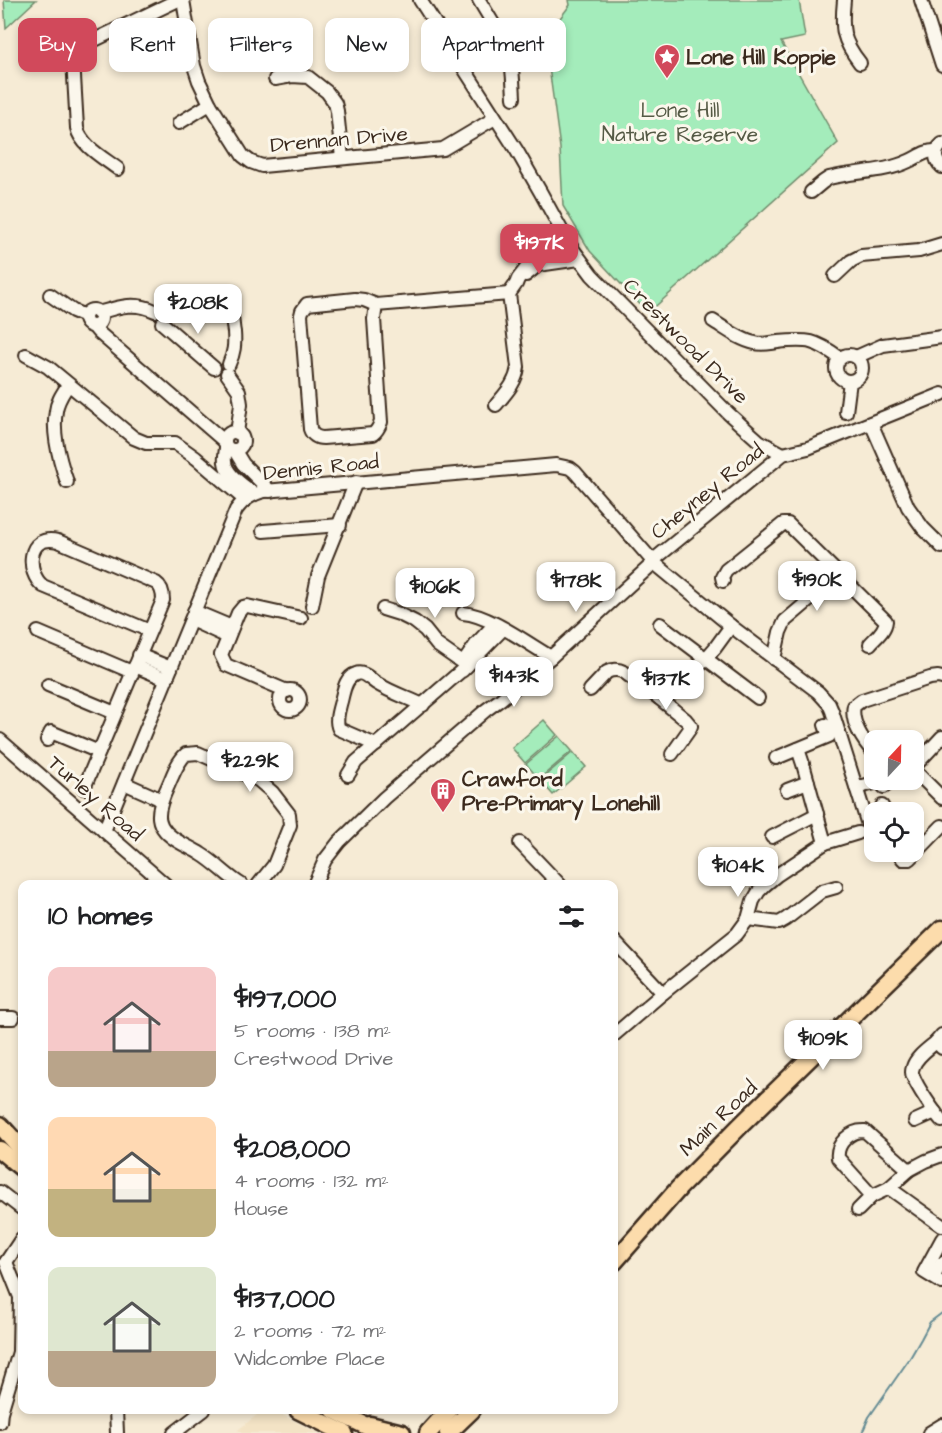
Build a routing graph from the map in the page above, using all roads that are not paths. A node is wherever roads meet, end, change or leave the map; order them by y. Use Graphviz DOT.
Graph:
graph roads {
  1 [pos="178,0"];
  2 [pos="183,0"];
  3 [pos="420,0"];
  4 [pos="479,0"];
  5 [pos="844,0"];
  6 [pos="923,1"];
  7 [pos="937,34"];
  8 [pos="860,63"];
  9 [pos="942,64"];
  10 [pos="275,79"];
  11 [pos="513,98"];
  12 [pos="210,104"];
  13 [pos="495,118"];
  14 [pos="179,123"];
  15 [pos="939,147"];
  16 [pos="342,158"];
  17 [pos="942,167"];
  18 [pos="118,169"];
  19 [pos="811,192"];
  20 [pos="569,244"];
  21 [pos="942,244"];
  22 [pos="579,259"];
  23 [pos="835,276"];
  24 [pos="513,289"];
  25 [pos="50,295"];
  26 [pos="376,305"];
  27 [pos="160,309"];
  28 [pos="98,313"];
  29 [pos="85,316"];
  30 [pos="713,321"];
  31 [pos="93,326"];
  32 [pos="942,337"];
  33 [pos="27,355"];
  34 [pos="856,357"];
  35 [pos="840,358"];
  36 [pos="228,370"];
  37 [pos="850,381"];
  38 [pos="68,385"];
  39 [pos="942,394"];
  40 [pos="496,405"];
  41 [pos="846,412"];
  42 [pos="872,423"];
  43 [pos="228,446"];
  44 [pos="783,454"];
  45 [pos="248,469"];
  46 [pos="236,478"];
  47 [pos="67,482"];
  48 [pos="356,482"];
  49 [pos="270,491"];
  50 [pos="250,497"];
  51 [pos="340,525"];
  52 [pos="263,531"];
  53 [pos="942,547"];
  54 [pos="653,562"];
  55 [pos="839,574"];
  56 [pos="723,581"];
  57 [pos="312,606"];
  58 [pos="383,609"];
  59 [pos="463,613"];
  60 [pos="193,616"];
  61 [pos="301,618"];
  62 [pos="660,624"];
  63 [pos="731,626"];
  64 [pos="499,627"];
  65 [pos="150,630"];
  66 [pos="38,632"];
  67 [pos="230,632"];
  68 [pos="870,644"];
  69 [pos="550,657"];
  70 [pos="706,658"];
  71 [pos="774,659"];
  72 [pos="135,664"];
  73 [pos="464,667"];
  74 [pos="169,674"];
  75 [pos="942,678"];
  76 [pos="48,685"];
  77 [pos="287,690"];
  78 [pos="590,690"];
  79 [pos="659,698"];
  80 [pos="758,698"];
  81 [pos="423,705"];
  82 [pos="115,713"];
  83 [pos="825,725"];
  84 [pos="942,737"];
  85 [pos="864,738"];
  86 [pos="0,740"];
  87 [pos="47,740"];
  88 [pos="376,745"];
  89 [pos="798,749"];
  90 [pos="99,752"];
  91 [pos="672,754"];
  92 [pos="776,758"];
  93 [pos="924,758"];
  94 [pos="348,775"];
  95 [pos="924,779"];
  96 [pos="125,780"];
  97 [pos="808,782"];
  98 [pos="84,788"];
  99 [pos="864,789"];
  100 [pos="787,790"];
  101 [pos="858,791"];
  102 [pos="163,797"];
  103 [pos="942,798"];
  104 [pos="817,814"];
  105 [pos="942,826"];
  106 [pos="104,831"];
  107 [pos="772,837"];
  108 [pos="520,843"];
  109 [pos="825,843"];
  110 [pos="924,845"];
  111 [pos="156,880"];
  112 [pos="235,880"];
  113 [pos="262,880"];
  114 [pos="316,880"];
  115 [pos="553,880"];
  116 [pos="836,887"];
  117 [pos="748,919"];
  118 [pos="942,929"];
  119 [pos="618,945"];
  120 [pos="663,993"];
  121 [pos="0,1018"];
  122 [pos="14,1018"];
  123 [pos="618,1032"];
  124 [pos="940,1042"];
  125 [pos="939,1117"];
  126 [pos="915,1121"];
  127 [pos="0,1125"];
  128 [pos="18,1145"];
  129 [pos="0,1150"];
  130 [pos="942,1155"];
  131 [pos="18,1165"];
  132 [pos="909,1170"];
  133 [pos="679,1188"];
  134 [pos="889,1188"];
  135 [pos="0,1192"];
  136 [pos="872,1196"];
  137 [pos="18,1206"];
  138 [pos="858,1210"];
  139 [pos="942,1226"];
  140 [pos="942,1239"];
  141 [pos="618,1241"];
  142 [pos="18,1243"];
  143 [pos="618,1257"];
  144 [pos="3,1261"];
  145 [pos="942,1263"];
  146 [pos="933,1278"];
  147 [pos="18,1287"];
  148 [pos="18,1356"];
  149 [pos="5,1381"];
  150 [pos="116,1414"];
  151 [pos="199,1414"];
  152 [pos="310,1414"];
  153 [pos="338,1414"];
  154 [pos="465,1414"];
  155 [pos="0,1422"];
  156 [pos="942,1425"];
  157 [pos="349,1427"];
  158 [pos="441,1427"];
  159 [pos="0,1428"];
  160 [pos="2,1433"];
  161 [pos="117,1433"];
  162 [pos="174,1433"];
  163 [pos="380,1433"];
  164 [pos="402,1433"];
  165 [pos="929,1433"];
  1 -- 18 [label="street"];
  2 -- 12 [label="street, Drennan Drive"];
  3 -- 13 [label="street, Crestwood Drive"];
  4 -- 11 [label="street"];
  5 -- 8 [label="street"];
  6 -- 7 [label="street"];
  7 -- 9 [label="street"];
  10 -- 16 [label="street"];
  12 -- 14 [label="street"];
  12 -- 16 [label="street, Drennan Drive"];
  13 -- 16 [label="street, Drennan Drive"];
  13 -- 20 [label="street, Crestwood Drive"];
  15 -- 17 [label="street"];
  15 -- 19 [label="street"];
  20 -- 22 [label="street, Crestwood Drive"];
  20 -- 24 [label="street"];
  21 -- 23 [label="street"];
  22 -- 24 [label="street"];
  22 -- 44 [label="street, Crestwood Drive"];
  24 -- 26 [label="street"];
  24 -- 40 [label="street"];
  25 -- 29 [label="street"];
  26 -- 26 [label="street"];
  27 -- 28 [label="street"];
  27 -- 36 [label="street"];
  27 -- 36 [label="street"];
  28 -- 29 [label="street"];
  28 -- 31 [label="street"];
  29 -- 31 [label="street"];
  30 -- 35 [label="street"];
  31 -- 43 [label="street"];
  32 -- 34 [label="street"];
  33 -- 38 [label="street"];
  34 -- 35 [label="street"];
  34 -- 37 [label="street"];
  35 -- 37 [label="street"];
  36 -- 43 [label="street"];
  37 -- 41 [label="street"];
  38 -- 47 [label="street"];
  38 -- 50 [label="street"];
  39 -- 42 [label="street"];
  42 -- 44 [label="street"];
  42 -- 53 [label="street"];
  43 -- 45 [label="street"];
  43 -- 46 [label="street"];
  44 -- 54 [label="street, Cheyney Road"];
  45 -- 46 [label="street"];
  45 -- 49 [label="street"];
  46 -- 50 [label="street"];
  48 -- 49 [label="street, Dennis Road"];
  48 -- 51 [label="street"];
  48 -- 54 [label="street, Dennis Road"];
  49 -- 50 [label="street, Dennis Road"];
  50 -- 60 [label="street, Dennis Road"];
  51 -- 52 [label="street"];
  51 -- 57 [label="street"];
  54 -- 63 [label="street, Dennis Road"];
  54 -- 69 [label="street, Cheyney Road"];
  55 -- 56 [label="street"];
  55 -- 68 [label="street"];
  55 -- 71 [label="street"];
  58 -- 73 [label="street"];
  59 -- 64 [label="street"];
  60 -- 67 [label="street"];
  60 -- 74 [label="street, Dennis Road"];
  61 -- 67 [label="street"];
  62 -- 70 [label="street"];
  63 -- 70 [label="street"];
  63 -- 71 [label="street, Dennis Road"];
  64 -- 69 [label="street"];
  64 -- 73 [label="street"];
  65 -- 65 [label="street"];
  65 -- 72 [label="street"];
  66 -- 72 [label="street"];
  67 -- 77 [label="street"];
  69 -- 114 [label="street, Cheyney Road"];
  70 -- 79 [label="street"];
  70 -- 80 [label="street"];
  71 -- 101 [label="street, Dennis Road"];
  72 -- 74 [label="street"];
  72 -- 82 [label="street"];
  73 -- 81 [label="street"];
  74 -- 96 [label="street, Dennis Road"];
  75 -- 85 [label="street"];
  76 -- 82 [label="street"];
  78 -- 79 [label="street"];
  79 -- 91 [label="street"];
  81 -- 88 [label="street"];
  81 -- 88 [label="street"];
  82 -- 90 [label="street"];
  83 -- 89 [label="street"];
  84 -- 93 [label="street"];
  86 -- 106 [label="street, Turley Road"];
  87 -- 90 [label="street"];
  88 -- 94 [label="street"];
  89 -- 92 [label="street"];
  89 -- 97 [label="street"];
  90 -- 98 [label="street"];
  95 -- 103 [label="street"];
  96 -- 102 [label="street"];
  96 -- 106 [label="street, Dennis Road"];
  97 -- 100 [label="street"];
  97 -- 104 [label="street"];
  99 -- 101 [label="street"];
  101 -- 109 [label="street, Dennis Road"];
  102 -- 112 [label="street"];
  102 -- 113 [label="street"];
  104 -- 107 [label="street"];
  104 -- 109 [label="street"];
  105 -- 110 [label="street"];
  106 -- 111 [label="street, Turley Road"];
  108 -- 115 [label="street"];
  109 -- 117 [label="street"];
  116 -- 117 [label="street"];
  117 -- 120 [label="street"];
  118 -- 133 [label="main road, Main Road"];
  119 -- 120 [label="street"];
  120 -- 123 [label="street"];
  121 -- 122 [label="street"];
  124 -- 125 [label="street"];
  125 -- 126 [label="street"];
  127 -- 128 [label="main road"];
  129 -- 131 [label="main road"];
  130 -- 132 [label="street"];
  132 -- 134 [label="street"];
  132 -- 136 [label="street"];
  133 -- 141 [label="main road, Main Road"];
  133 -- 143 [label="main road, Main Road"];
  134 -- 136 [label="street"];
  134 -- 139 [label="street"];
  135 -- 137 [label="street"];
  136 -- 138 [label="street"];
  140 -- 146 [label="street"];
  142 -- 144 [label="street"];
  144 -- 147 [label="street"];
  145 -- 146 [label="street"];
  148 -- 149 [label="street"];
  149 -- 155 [label="street"];
  150 -- 161 [label="street"];
  151 -- 162 [label="street"];
  152 -- 157 [label="main road"];
  153 -- 157 [label="main road"];
  154 -- 158 [label="main road"];
  156 -- 165 [label="street"];
  157 -- 163 [label="main road"];
  157 -- 164 [label="main road"];
  159 -- 160 [label="street"];
}
